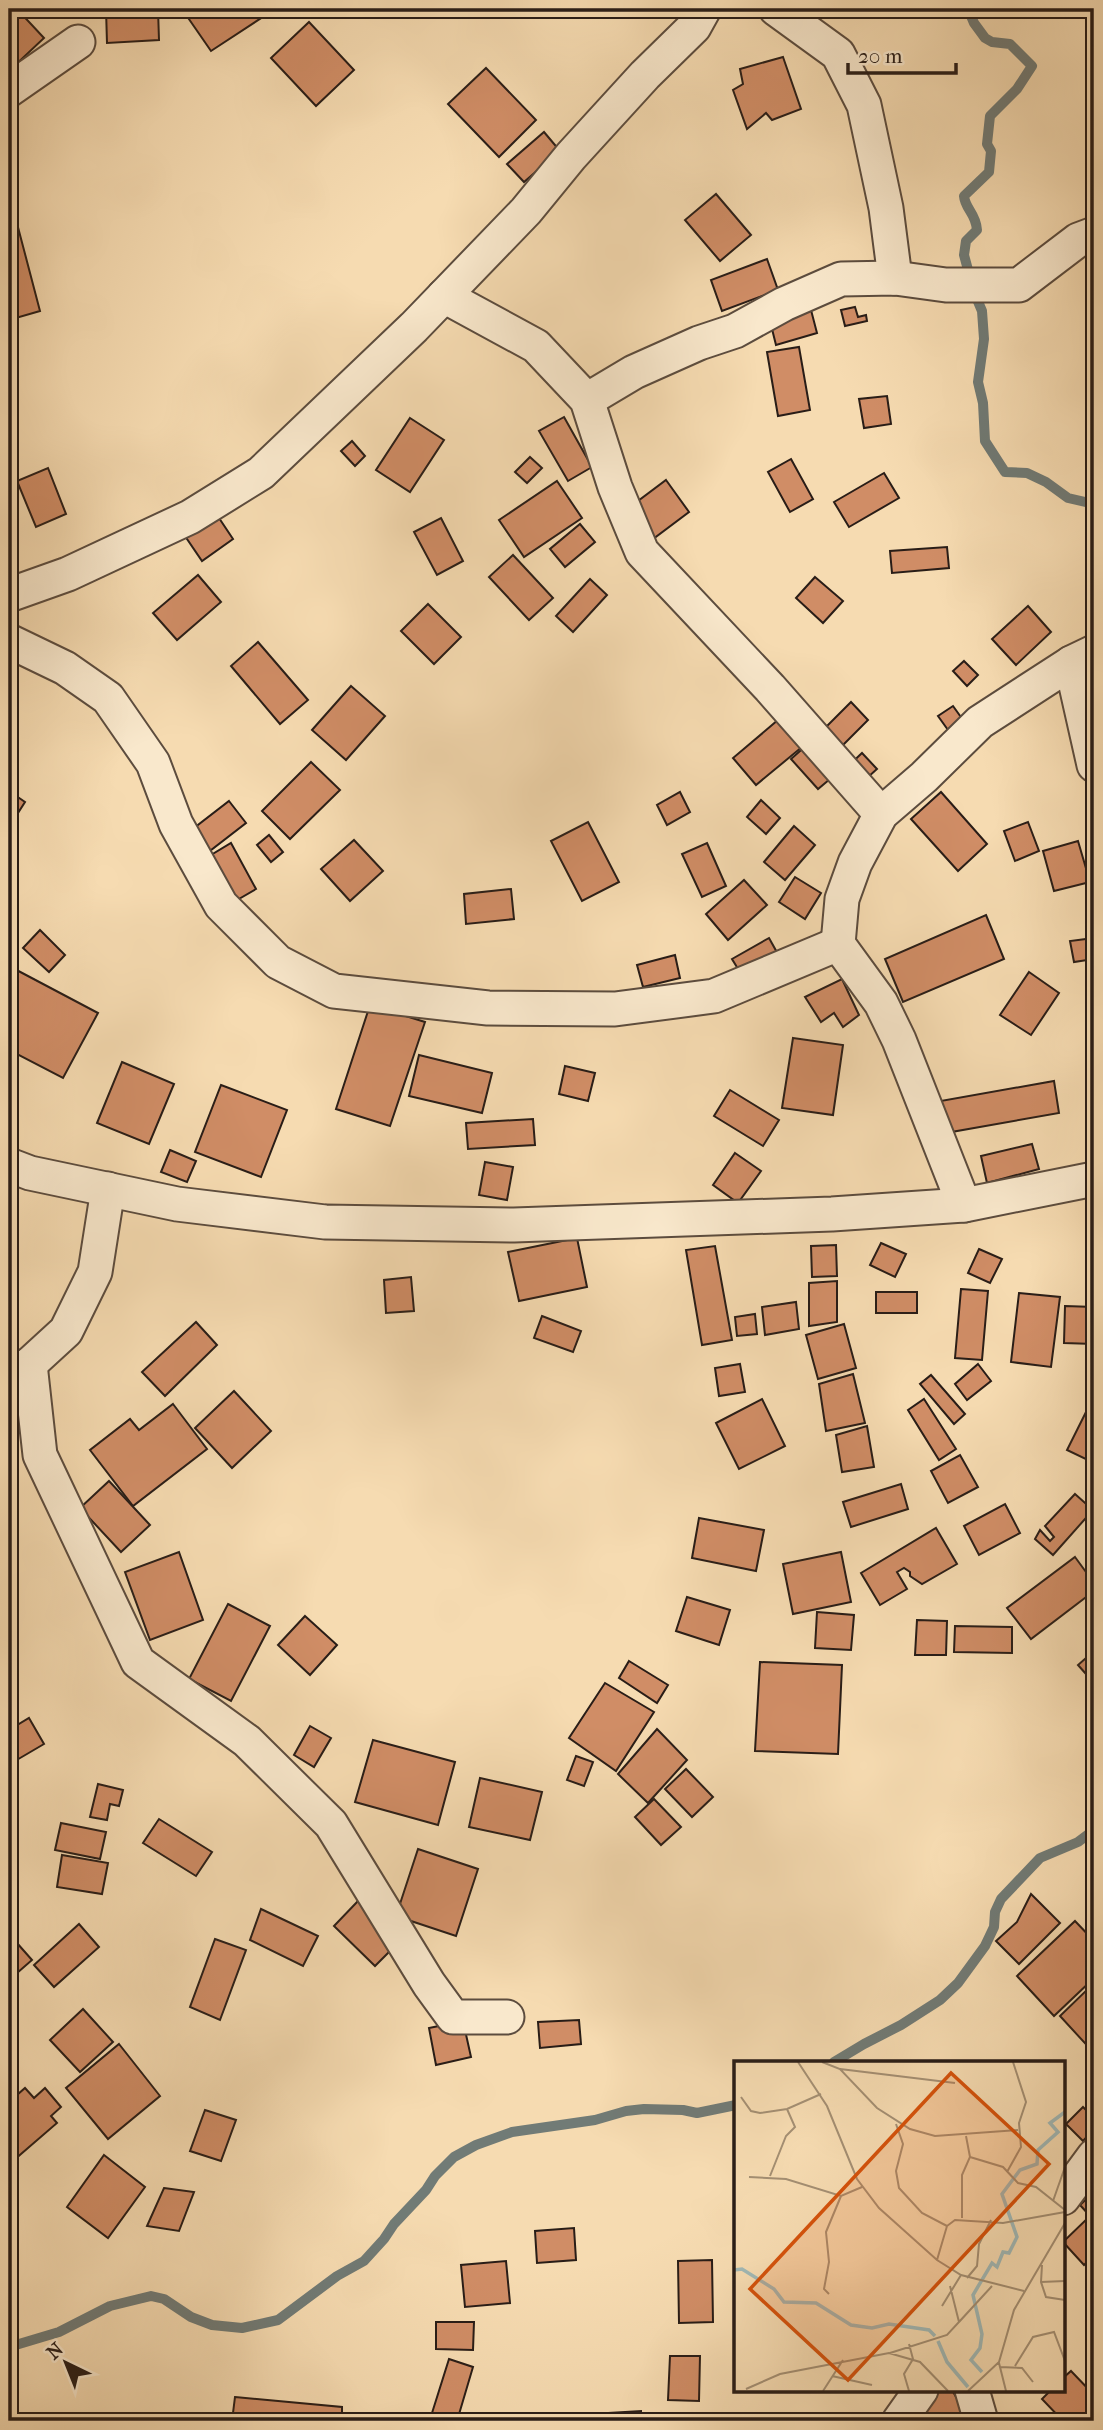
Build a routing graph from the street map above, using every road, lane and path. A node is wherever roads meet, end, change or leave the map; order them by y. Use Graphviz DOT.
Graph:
graph roads {
  1 [pos="704,9"];
  2 [pos="776,9"];
  3 [pos="78,42"];
  4 [pos="9,90"];
  5 [pos="1094,234"];
  6 [pos="895,278"];
  7 [pos="444,296"];
  8 [pos="587,400"];
  9 [pos="9,595"];
  10 [pos="9,641"];
  11 [pos="1083,658"];
  12 [pos="1094,765"];
  13 [pos="881,814"];
  14 [pos="838,944"];
  15 [pos="9,1165"];
  16 [pos="1094,1179"];
  17 [pos="108,1189"];
  18 [pos="964,1205"];
  19 [pos="19,1370"];
  20 [pos="507,2017"];
  21 [pos="1094,2156"];
  22 [pos="1064,2197"];
  23 [pos="920,2392"];
  24 [pos="973,2392"];
  25 [pos="899,2421"];
  26 [pos="981,2421"];
  1 -- 7 [label="street"];
  2 -- 6 [label="street"];
  3 -- 4 [label="street"];
  5 -- 6 [label="street"];
  6 -- 8 [label="street"];
  7 -- 8 [label="street"];
  7 -- 9 [label="street"];
  8 -- 13 [label="street"];
  10 -- 14 [label="street"];
  11 -- 12 [label="street"];
  11 -- 13 [label="street"];
  13 -- 14 [label="street"];
  14 -- 18 [label="street"];
  15 -- 17 [label="street"];
  16 -- 18 [label="street"];
  17 -- 18 [label="street"];
  17 -- 19 [label="street"];
  19 -- 20 [label="street"];
  21 -- 22 [label="street"];
  23 -- 25 [label="street"];
  24 -- 26 [label="street"];
}
